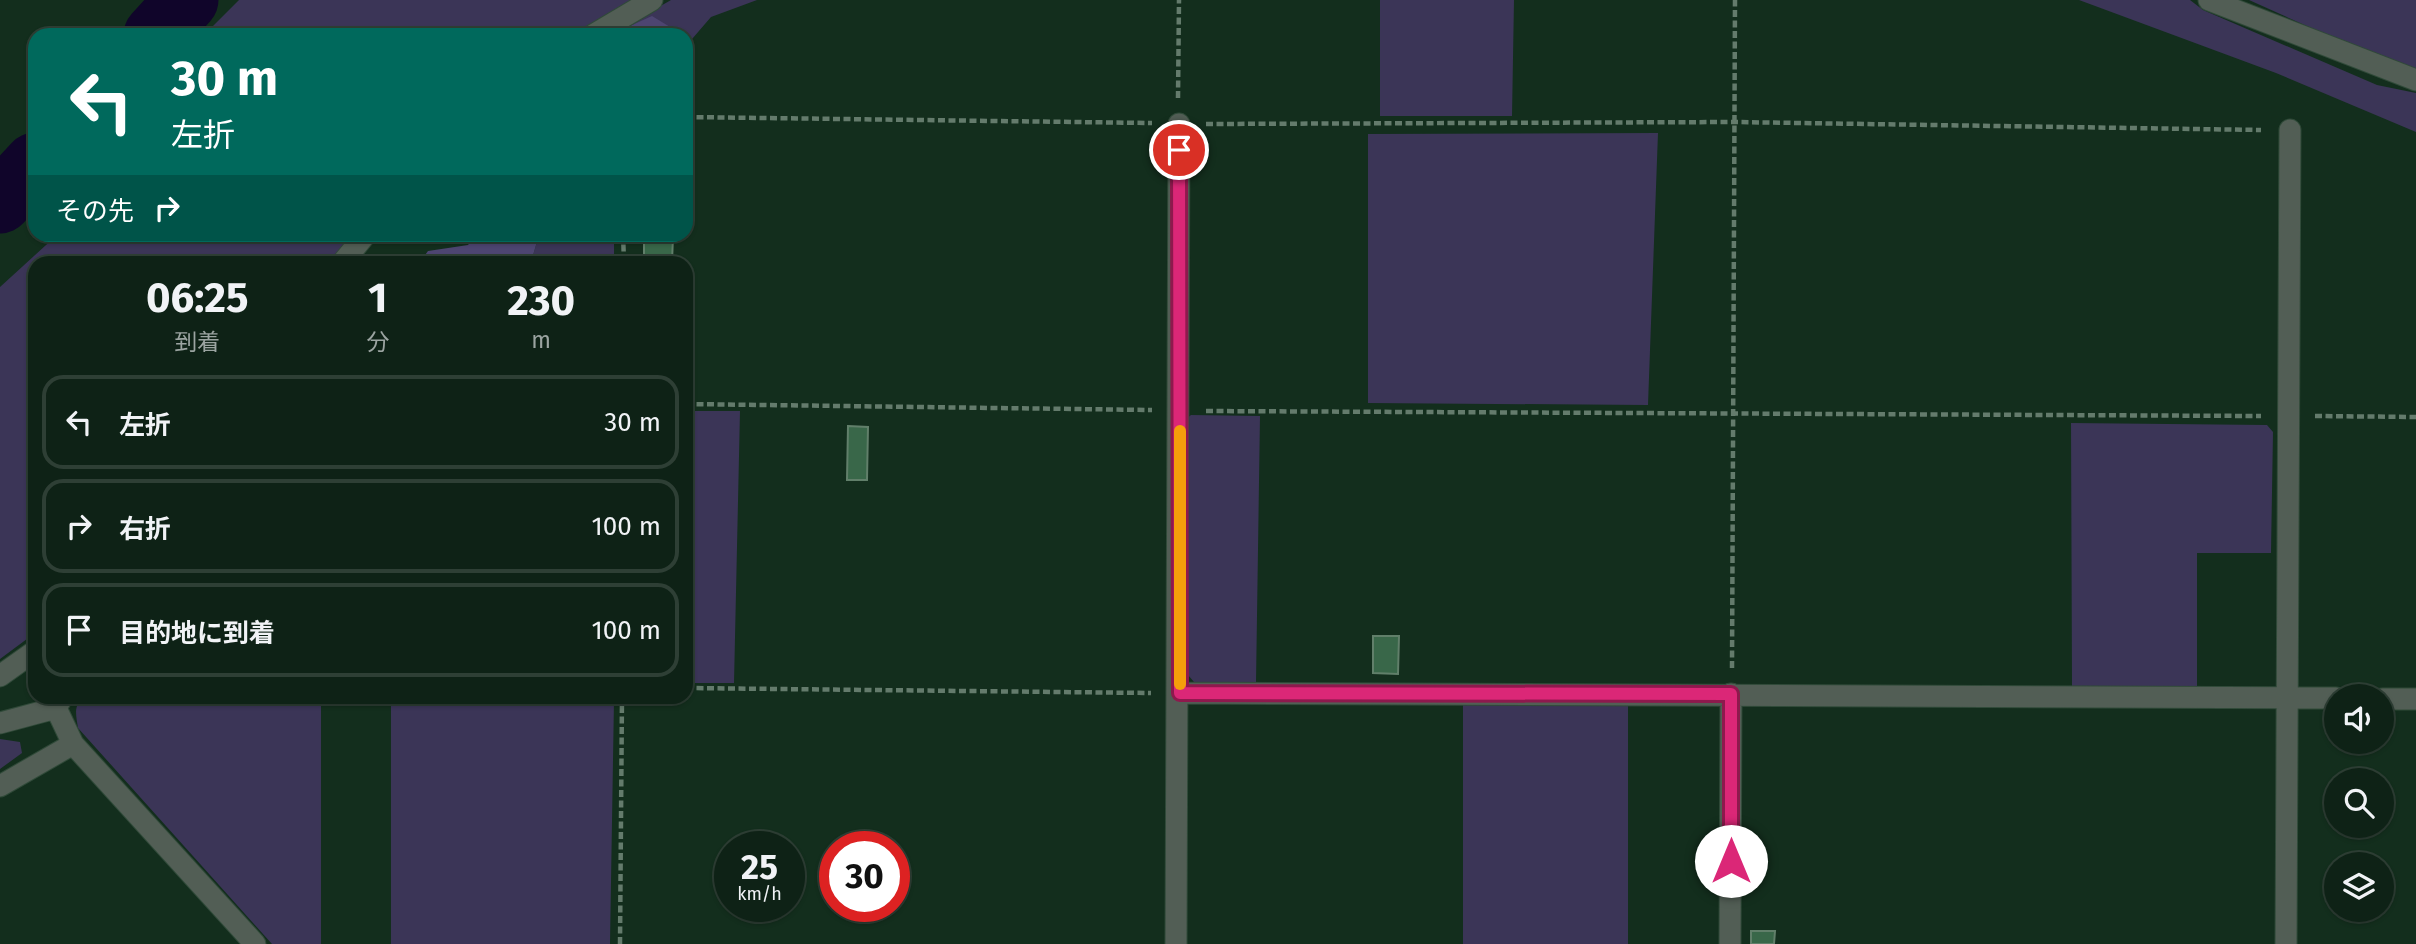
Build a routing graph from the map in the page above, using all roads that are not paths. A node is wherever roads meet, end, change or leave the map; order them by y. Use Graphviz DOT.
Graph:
graph roads {
  1 [pos="652,0"];
  2 [pos="2209,0"];
  3 [pos="605,28"];
  4 [pos="2416,80"];
  5 [pos="1179,124"];
  6 [pos="2290,130"];
  7 [pos="359,242"];
  8 [pos="348,256"];
  9 [pos="28,656"];
  10 [pos="0,676"];
  11 [pos="1180,693"];
  12 [pos="1731,694"];
  13 [pos="2287,698"];
  14 [pos="2324,698"];
  15 [pos="2394,699"];
  16 [pos="2416,699"];
  17 [pos="53,704"];
  18 [pos="60,704"];
  19 [pos="0,723"];
  20 [pos="73,744"];
  21 [pos="0,786"];
  22 [pos="255,944"];
  23 [pos="1176,944"];
  24 [pos="1730,944"];
  25 [pos="2286,944"];
  1 -- 3 [label="street"];
  2 -- 4 [label="street"];
  5 -- 11 [label="street"];
  6 -- 13 [label="street"];
  7 -- 8 [label="street"];
  9 -- 10 [label="street"];
  11 -- 12 [label="street"];
  11 -- 23 [label="street"];
  12 -- 13 [label="street"];
  12 -- 24 [label="street"];
  13 -- 14 [label="street"];
  13 -- 25 [label="street"];
  15 -- 16 [label="street"];
  17 -- 19 [label="street"];
  18 -- 20 [label="street"];
  20 -- 21 [label="street"];
  20 -- 22 [label="street"];
}
